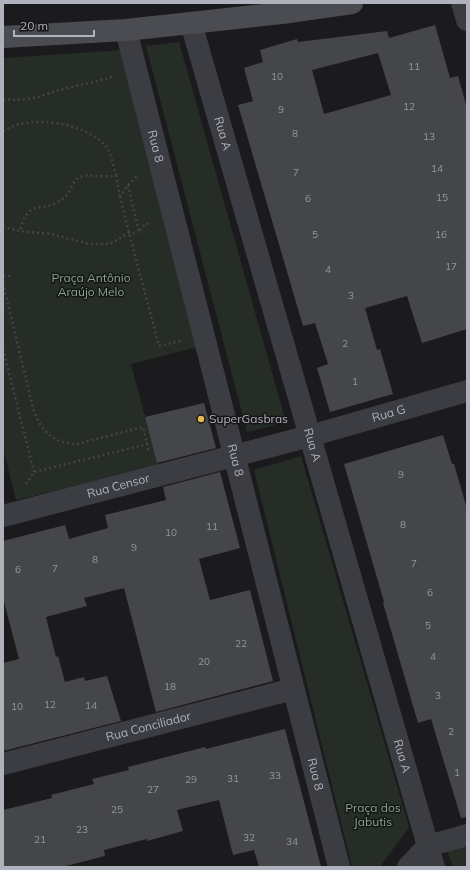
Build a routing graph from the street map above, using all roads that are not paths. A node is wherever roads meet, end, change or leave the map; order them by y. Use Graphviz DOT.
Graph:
graph roads {
  1 [pos="352,3"];
  2 [pos="462,3"];
  3 [pos="467,20"];
  4 [pos="191,23"];
  5 [pos="126,30"];
  6 [pos="3,37"];
  7 [pos="467,391"];
  8 [pos="310,436"];
  9 [pos="234,455"];
  10 [pos="3,516"];
  11 [pos="293,689"];
  12 [pos="3,764"];
  13 [pos="467,835"];
  14 [pos="428,846"];
  15 [pos="339,867"];
  16 [pos="408,867"];
  17 [pos="434,867"];
  1 -- 4 [label="main road"];
  2 -- 3 [label="street"];
  4 -- 5 [label="main road"];
  4 -- 8 [label="street, Rua A"];
  5 -- 6 [label="main road"];
  5 -- 9 [label="street, Rua 8"];
  7 -- 8 [label="street, Rua G"];
  8 -- 9 [label="street, Rua G"];
  8 -- 14 [label="street, Rua A"];
  9 -- 10 [label="street, Rua Censor"];
  9 -- 11 [label="street, Rua 8"];
  11 -- 12 [label="street, Rua Conciliador"];
  11 -- 15 [label="street, Rua 8"];
  13 -- 14 [label="street"];
  14 -- 16 [label="street"];
  14 -- 17 [label="street, Rua A"];
}
